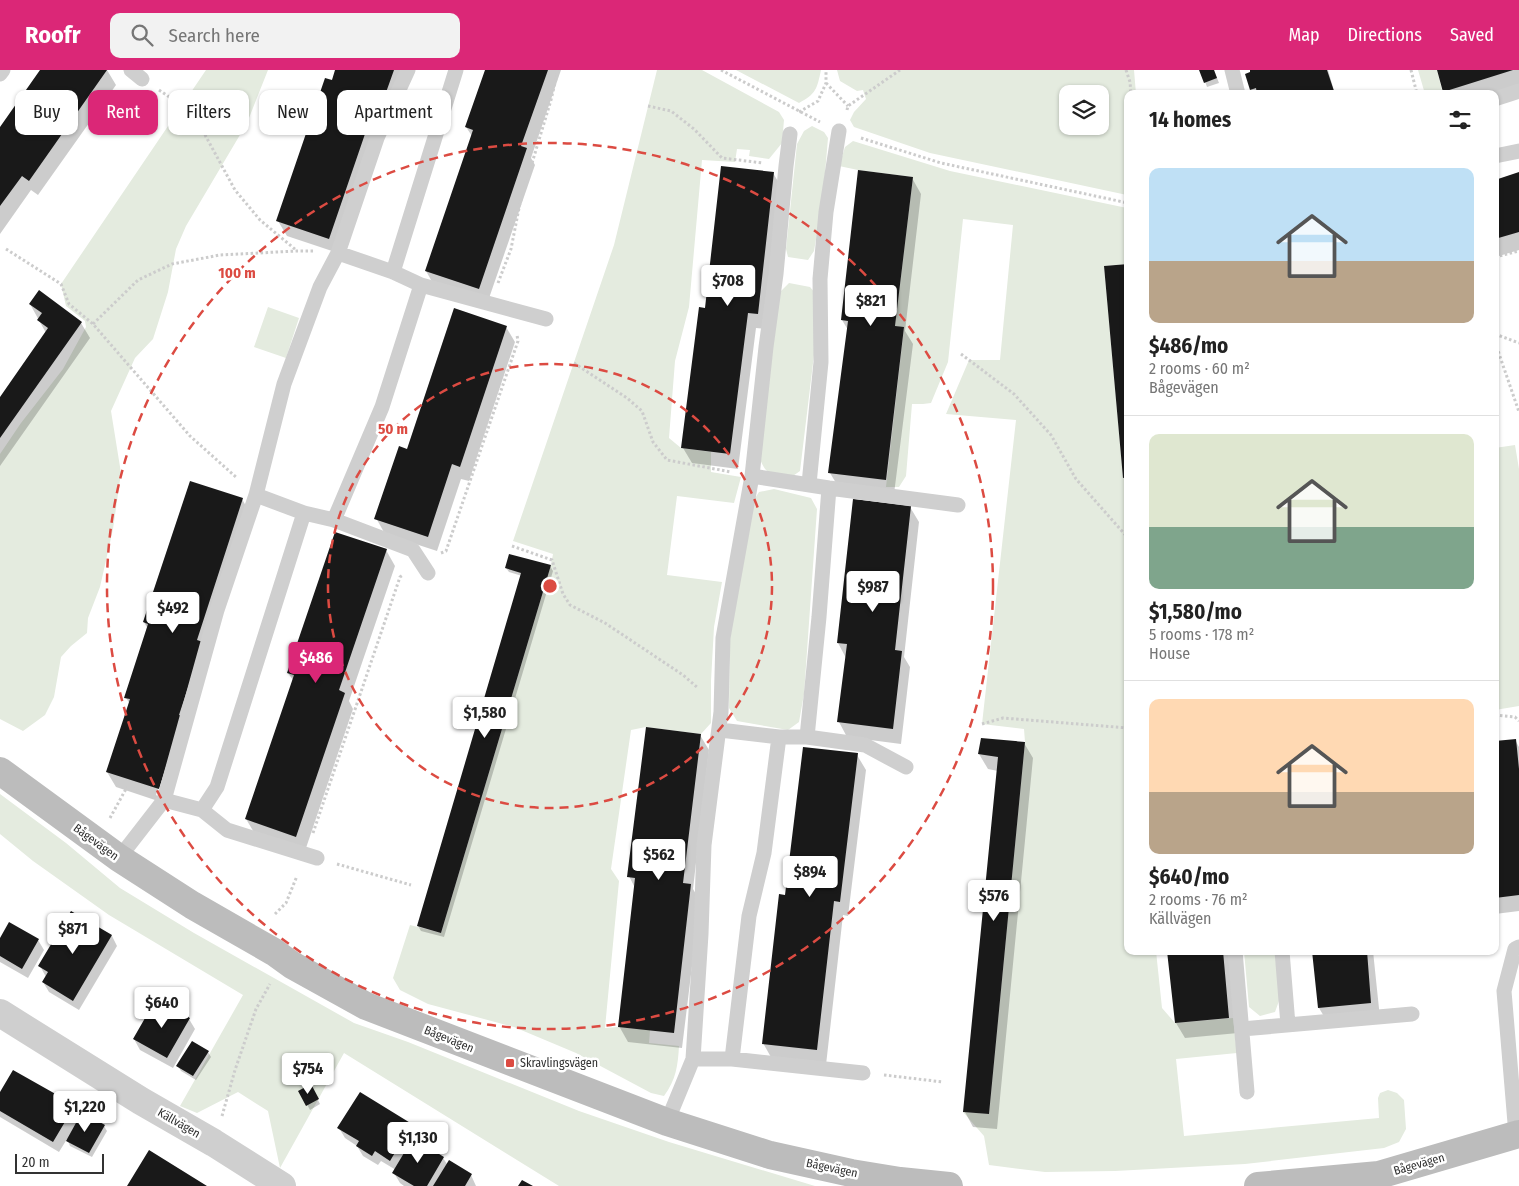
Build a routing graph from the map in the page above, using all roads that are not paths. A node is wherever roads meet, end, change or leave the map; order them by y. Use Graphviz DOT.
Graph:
graph roads {
  1 [pos="2,70"];
  2 [pos="408,70"];
  3 [pos="456,70"];
  4 [pos="1232,70"];
  5 [pos="0,74"];
  6 [pos="1237,90"];
  7 [pos="1519,91"];
  8 [pos="1499,98"];
  9 [pos="839,131"];
  10 [pos="790,134"];
  11 [pos="1519,151"];
  12 [pos="1499,155"];
  13 [pos="338,253"];
  14 [pos="393,272"];
  15 [pos="420,285"];
  16 [pos="546,319"];
  17 [pos="752,476"];
  18 [pos="809,484"];
  19 [pos="829,488"];
  20 [pos="256,495"];
  21 [pos="958,505"];
  22 [pos="304,513"];
  23 [pos="334,520"];
  24 [pos="424,568"];
  25 [pos="720,730"];
  26 [pos="779,737"];
  27 [pos="807,737"];
  28 [pos="906,767"];
  29 [pos="0,772"];
  30 [pos="164,800"];
  31 [pos="202,810"];
  32 [pos="311,856"];
  33 [pos="119,858"];
  34 [pos="1519,947"];
  35 [pos="1235,955"];
  36 [pos="1282,955"];
  37 [pos="0,1013"];
  38 [pos="1412,1014"];
  39 [pos="1288,1025"];
  40 [pos="1242,1029"];
  41 [pos="692,1059"];
  42 [pos="732,1059"];
  43 [pos="863,1073"];
  44 [pos="1247,1092"];
  45 [pos="667,1122"];
  46 [pos="1517,1134"];
  47 [pos="850,1179"];
  48 [pos="282,1186"];
  49 [pos="949,1186"];
  50 [pos="1258,1186"];
  1 -- 5 [label="lane"];
  2 -- 13 [label="lane"];
  3 -- 14 [label="lane"];
  4 -- 6 [label="lane"];
  7 -- 8 [label="lane"];
  9 -- 18 [label="lane"];
  10 -- 17 [label="lane"];
  11 -- 12 [label="lane"];
  13 -- 14 [label="lane"];
  13 -- 20 [label="lane"];
  14 -- 15 [label="lane"];
  15 -- 16 [label="lane"];
  15 -- 23 [label="lane"];
  17 -- 18 [label="lane"];
  17 -- 25 [label="lane"];
  18 -- 19 [label="lane"];
  19 -- 21 [label="lane"];
  19 -- 27 [label="lane"];
  20 -- 22 [label="lane"];
  20 -- 30 [label="lane"];
  22 -- 23 [label="lane"];
  22 -- 31 [label="lane"];
  23 -- 24 [label="lane"];
  25 -- 26 [label="lane"];
  25 -- 41 [label="lane"];
  26 -- 27 [label="lane"];
  26 -- 42 [label="lane"];
  27 -- 28 [label="lane"];
  29 -- 33 [label="street, Bågevägen"];
  30 -- 31 [label="lane"];
  30 -- 33 [label="lane"];
  31 -- 32 [label="lane"];
  33 -- 45 [label="street, Bågevägen"];
  34 -- 46 [label="lane"];
  35 -- 40 [label="lane"];
  36 -- 39 [label="lane"];
  37 -- 48 [label="street, Källvägen"];
  38 -- 39 [label="lane"];
  39 -- 40 [label="lane"];
  40 -- 44 [label="lane"];
  41 -- 42 [label="lane"];
  41 -- 45 [label="lane"];
  42 -- 43 [label="lane"];
  45 -- 47 [label="street, Bågevägen"];
  46 -- 50 [label="street, Bågevägen"];
  47 -- 49 [label="street, Bågevägen"];
}
